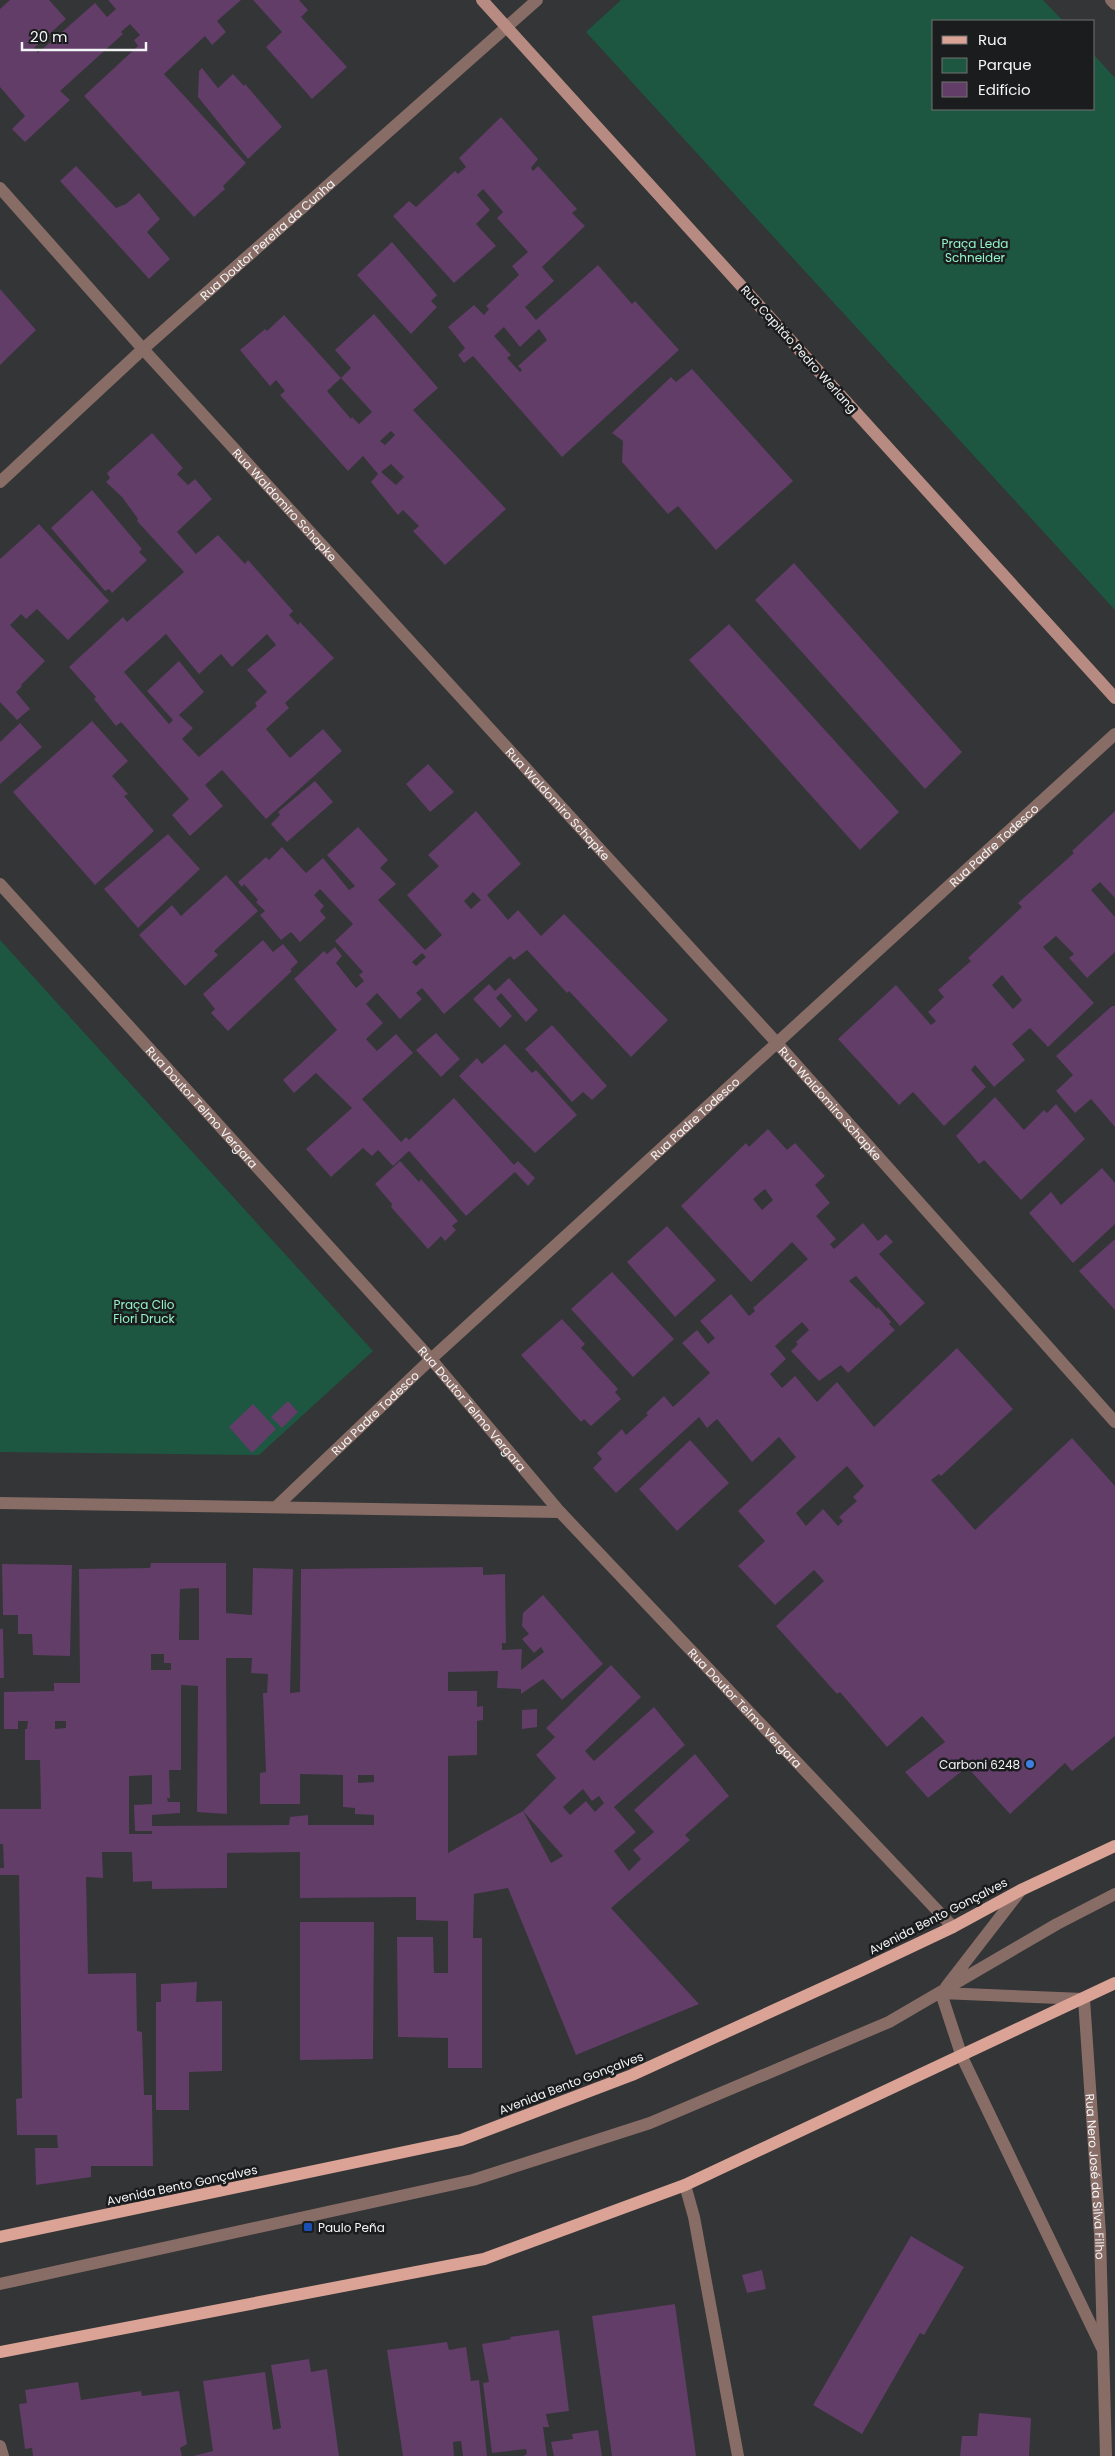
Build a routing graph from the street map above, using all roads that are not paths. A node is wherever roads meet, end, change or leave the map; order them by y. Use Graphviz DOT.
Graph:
graph roads {
  1 [pos="482,0"];
  2 [pos="537,0"];
  3 [pos="1112,0"];
  4 [pos="1115,4"];
  5 [pos="507,27"];
  6 [pos="0,188"];
  7 [pos="143,349"];
  8 [pos="0,482"];
  9 [pos="1115,698"];
  10 [pos="1115,734"];
  11 [pos="0,884"];
  12 [pos="776,1042"];
  13 [pos="431,1359"];
  14 [pos="1115,1422"];
  15 [pos="0,1503"];
  16 [pos="277,1506"];
  17 [pos="560,1512"];
  18 [pos="1115,1846"];
  19 [pos="1021,1890"];
  20 [pos="1115,1894"];
  21 [pos="953,1927"];
  22 [pos="1115,1983"];
  23 [pos="941,1993"];
  24 [pos="1084,1999"];
  25 [pos="962,2057"];
  26 [pos="684,2185"];
  27 [pos="0,2237"];
  28 [pos="0,2284"];
  29 [pos="0,2352"];
  30 [pos="1104,2352"];
  31 [pos="0,2446"];
  32 [pos="3,2456"];
  33 [pos="738,2456"];
  34 [pos="1106,2456"];
  1 -- 5 [label="street, Rua Capitão Pedro Werlang"];
  2 -- 5 [label="street, Rua Doutor Pereira da Cunha"];
  3 -- 4 [label="street"];
  5 -- 7 [label="street, Rua Doutor Pereira da Cunha"];
  5 -- 9 [label="street, Rua Capitão Pedro Werlang"];
  6 -- 7 [label="street, Rua Waldomiro Schapke"];
  7 -- 8 [label="street, Rua Doutor Pereira da Cunha"];
  7 -- 12 [label="street, Rua Waldomiro Schapke"];
  10 -- 12 [label="street, Rua Padre Todesco"];
  11 -- 13 [label="street, Rua Doutor Telmo Vergara"];
  12 -- 13 [label="street, Rua Padre Todesco"];
  12 -- 14 [label="street, Rua Waldomiro Schapke"];
  13 -- 16 [label="street, Rua Padre Todesco"];
  13 -- 17 [label="street, Rua Doutor Telmo Vergara"];
  15 -- 16 [label="street"];
  16 -- 17 [label="street"];
  17 -- 21 [label="street, Rua Doutor Telmo Vergara"];
  18 -- 19 [label="main road, Avenida Bento Gonçalves"];
  19 -- 21 [label="main road, Avenida Bento Gonçalves"];
  19 -- 23 [label="street"];
  20 -- 23 [label="street"];
  21 -- 27 [label="main road, Avenida Bento Gonçalves"];
  22 -- 24 [label="main road"];
  23 -- 24 [label="street"];
  23 -- 25 [label="street, Rua Nero José da Silva Filho"];
  23 -- 28 [label="street"];
  24 -- 25 [label="main road"];
  24 -- 30 [label="street, Rua Nero José da Silva Filho"];
  25 -- 26 [label="main road"];
  25 -- 30 [label="street, Rua Nero José da Silva Filho"];
  26 -- 29 [label="main road"];
  26 -- 33 [label="street"];
  30 -- 34 [label="street, Rua Nero José da Silva Filho"];
  31 -- 32 [label="street"];
}
